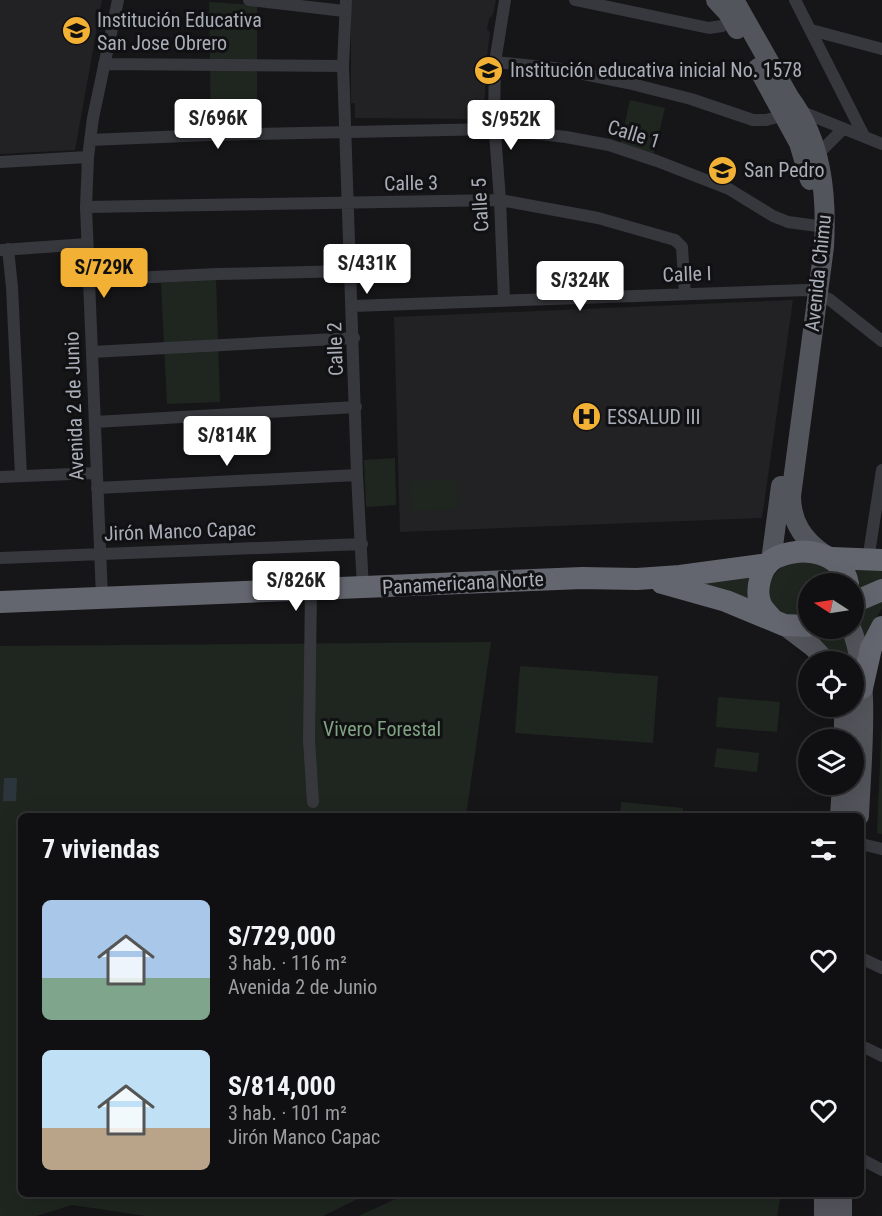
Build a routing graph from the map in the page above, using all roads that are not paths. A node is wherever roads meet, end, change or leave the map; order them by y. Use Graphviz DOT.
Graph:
graph roads {
  1 [pos="118,0"];
  2 [pos="249,0"];
  3 [pos="505,0"];
  4 [pos="575,0"];
  5 [pos="716,0"];
  6 [pos="795,0"];
  7 [pos="345,6"];
  8 [pos="736,12"];
  9 [pos="811,30"];
  10 [pos="882,49"];
  11 [pos="495,62"];
  12 [pos="104,63"];
  13 [pos="343,66"];
  14 [pos="792,113"];
  15 [pos="494,129"];
  16 [pos="843,129"];
  17 [pos="345,132"];
  18 [pos="864,136"];
  19 [pos="90,140"];
  20 [pos="882,144"];
  21 [pos="817,155"];
  22 [pos="87,157"];
  23 [pos="0,162"];
  24 [pos="500,200"];
  25 [pos="348,203"];
  26 [pos="86,207"];
  27 [pos="819,227"];
  28 [pos="87,244"];
  29 [pos="4,250"];
  30 [pos="351,271"];
  31 [pos="89,280"];
  32 [pos="6,287"];
  33 [pos="812,291"];
  34 [pos="685,294"];
  35 [pos="504,300"];
  36 [pos="352,306"];
  37 [pos="354,338"];
  38 [pos="882,341"];
  39 [pos="92,352"];
  40 [pos="356,407"];
  41 [pos="96,422"];
  42 [pos="882,470"];
  43 [pos="96,473"];
  44 [pos="21,476"];
  45 [pos="357,476"];
  46 [pos="0,477"];
  47 [pos="97,488"];
  48 [pos="362,544"];
  49 [pos="100,554"];
  50 [pos="829,556"];
  51 [pos="0,558"];
  52 [pos="875,560"];
  53 [pos="770,562"];
  54 [pos="845,573"];
  55 [pos="637,579"];
  56 [pos="363,588"];
  57 [pos="311,590"];
  58 [pos="882,590"];
  59 [pos="102,597"];
  60 [pos="864,598"];
  61 [pos="0,602"];
  62 [pos="778,622"];
  63 [pos="798,625"];
  64 [pos="882,627"];
  65 [pos="817,651"];
  66 [pos="864,679"];
  67 [pos="861,717"];
  68 [pos="841,795"];
  69 [pos="313,802"];
  70 [pos="840,813"];
  71 [pos="859,813"];
  72 [pos="864,845"];
  73 [pos="882,849"];
  74 [pos="864,959"];
  75 [pos="882,968"];
  76 [pos="864,1048"];
  77 [pos="882,1056"];
  78 [pos="864,1161"];
  79 [pos="882,1170"];
  80 [pos="824,1197"];
  81 [pos="842,1197"];
  82 [pos="824,1216"];
  83 [pos="842,1216"];
  1 -- 12 [label="street, Avenida 2 de Junio"];
  2 -- 7 [label="street"];
  3 -- 11 [label="street, Calle 5"];
  4 -- 8 [label="street"];
  5 -- 8 [label="main road, Avenida Chimu"];
  6 -- 9 [label="street"];
  7 -- 13 [label="street, Calle 2"];
  8 -- 14 [label="main road, Avenida Chimu"];
  9 -- 10 [label="street"];
  9 -- 18 [label="street"];
  11 -- 14 [label="street"];
  11 -- 15 [label="street, Calle 5"];
  12 -- 13 [label="street"];
  12 -- 19 [label="street, Avenida 2 de Junio"];
  13 -- 17 [label="street, Calle 2"];
  14 -- 16 [label="street"];
  14 -- 21 [label="main road, Avenida Chimu"];
  14 -- 27 [label="main road, Avenida Chimu"];
  15 -- 17 [label="street, Calle 1"];
  15 -- 24 [label="street, Calle 5"];
  15 -- 27 [label="street, Calle 1"];
  16 -- 18 [label="street"];
  16 -- 21 [label="street"];
  17 -- 19 [label="street, Calle 1"];
  17 -- 25 [label="street, Calle 2"];
  18 -- 20 [label="street"];
  19 -- 22 [label="street, Avenida 2 de Junio"];
  21 -- 27 [label="main road, Avenida Chimu"];
  22 -- 23 [label="street"];
  22 -- 26 [label="street, Avenida 2 de Junio"];
  24 -- 25 [label="street, Calle 3"];
  24 -- 34 [label="street, Calle 3"];
  24 -- 35 [label="street, Calle 5"];
  25 -- 26 [label="street, Calle 3"];
  25 -- 30 [label="street, Calle 2"];
  26 -- 28 [label="street, Avenida 2 de Junio"];
  27 -- 33 [label="main road, Avenida Chimu"];
  28 -- 29 [label="street"];
  28 -- 31 [label="street, Avenida 2 de Junio"];
  29 -- 32 [label="street"];
  30 -- 31 [label="street"];
  30 -- 36 [label="street, Calle 2"];
  31 -- 39 [label="street, Avenida 2 de Junio"];
  32 -- 44 [label="street"];
  33 -- 34 [label="street, Calle I"];
  33 -- 38 [label="street"];
  33 -- 50 [label="main road, Avenida Chimu"];
  33 -- 53 [label="main road, Avenida Chimu"];
  34 -- 35 [label="street, Calle I"];
  35 -- 36 [label="street, Calle I"];
  36 -- 37 [label="street, Calle 2"];
  37 -- 39 [label="street"];
  37 -- 40 [label="street, Calle 2"];
  39 -- 41 [label="street, Avenida 2 de Junio"];
  40 -- 41 [label="street"];
  40 -- 45 [label="street, Calle 2"];
  41 -- 43 [label="street, Avenida 2 de Junio"];
  42 -- 52 [label="street"];
  43 -- 44 [label="street"];
  43 -- 47 [label="street, Avenida 2 de Junio"];
  44 -- 46 [label="street"];
  45 -- 47 [label="street"];
  45 -- 48 [label="street, Calle 2"];
  47 -- 49 [label="street, Avenida 2 de Junio"];
  48 -- 49 [label="street, Jirón Manco Capac"];
  48 -- 56 [label="street, Calle 2"];
  49 -- 51 [label="street, Jirón Manco Capac"];
  49 -- 59 [label="street, Avenida 2 de Junio"];
  50 -- 52 [label="highway, Panamericana Norte"];
  50 -- 53 [label="highway, Panamericana Norte"];
  50 -- 54 [label="highway"];
  53 -- 55 [label="highway, Panamericana Norte"];
  53 -- 62 [label="highway"];
  55 -- 56 [label="highway, Panamericana Norte"];
  55 -- 62 [label="highway, Panamericana Norte"];
  56 -- 57 [label="highway, Panamericana Norte"];
  57 -- 59 [label="highway, Panamericana Norte"];
  57 -- 69 [label="street"];
  58 -- 60 [label="highway"];
  59 -- 61 [label="highway, Panamericana Norte"];
  62 -- 63 [label="highway, Panamericana Norte"];
  62 -- 65 [label="main road"];
  64 -- 66 [label="highway"];
  67 -- 71 [label="main road"];
  68 -- 70 [label="main road"];
  72 -- 73 [label="street"];
  74 -- 75 [label="street"];
  76 -- 77 [label="street"];
  78 -- 79 [label="street"];
  80 -- 82 [label="main road"];
  81 -- 83 [label="main road"];
}
